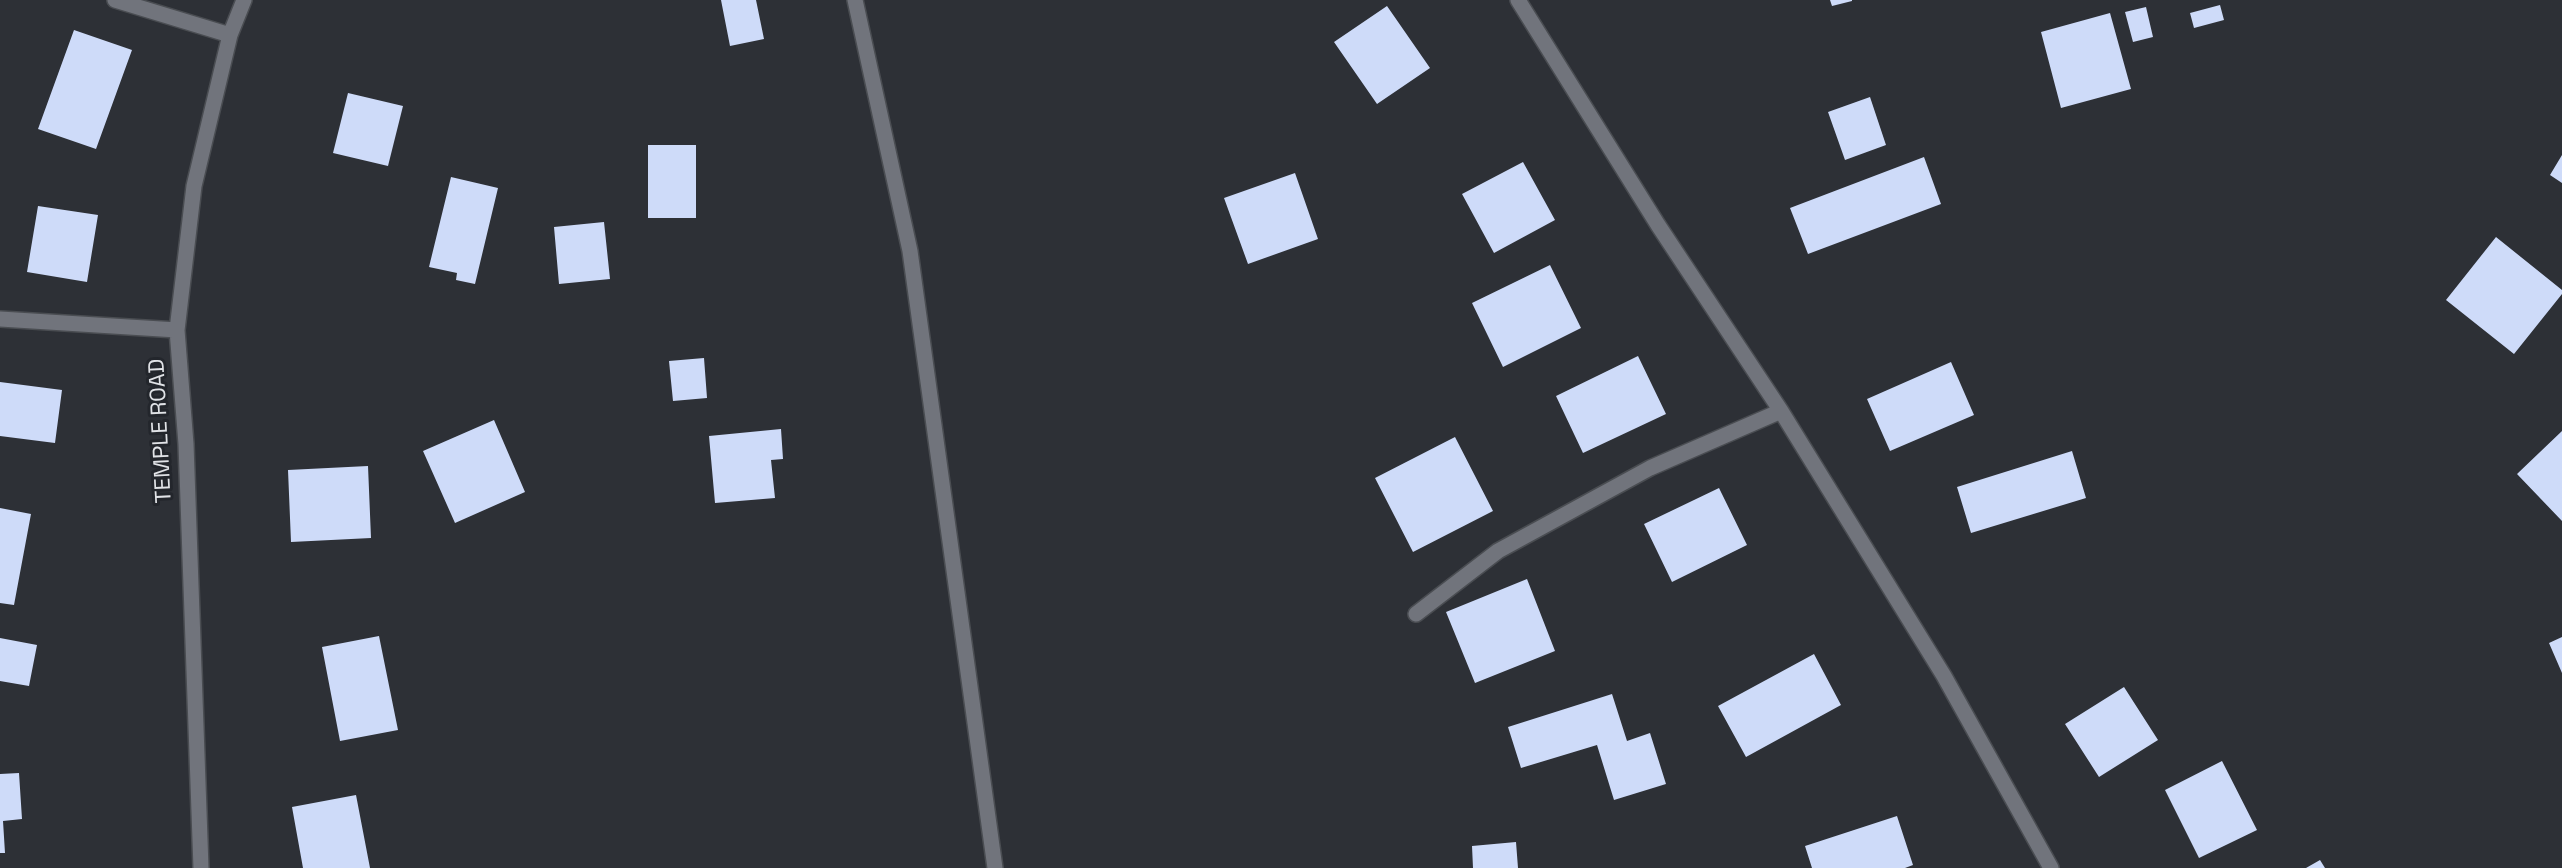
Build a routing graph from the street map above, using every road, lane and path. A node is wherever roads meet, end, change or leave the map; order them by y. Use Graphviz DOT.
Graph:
graph roads {
  1 [pos="115,0"];
  2 [pos="244,0"];
  3 [pos="855,0"];
  4 [pos="1518,0"];
  5 [pos="230,35"];
  6 [pos="0,319"];
  7 [pos="177,330"];
  8 [pos="1781,411"];
  9 [pos="1416,614"];
  10 [pos="201,868"];
  11 [pos="995,868"];
  12 [pos="2051,868"];
  1 -- 5 [label="street"];
  2 -- 5 [label="street, TEMPLE ROAD"];
  3 -- 11 [label="street"];
  4 -- 8 [label="street"];
  5 -- 7 [label="street, TEMPLE ROAD"];
  6 -- 7 [label="street"];
  7 -- 10 [label="street, TEMPLE ROAD"];
  8 -- 9 [label="street"];
  8 -- 12 [label="street"];
}
